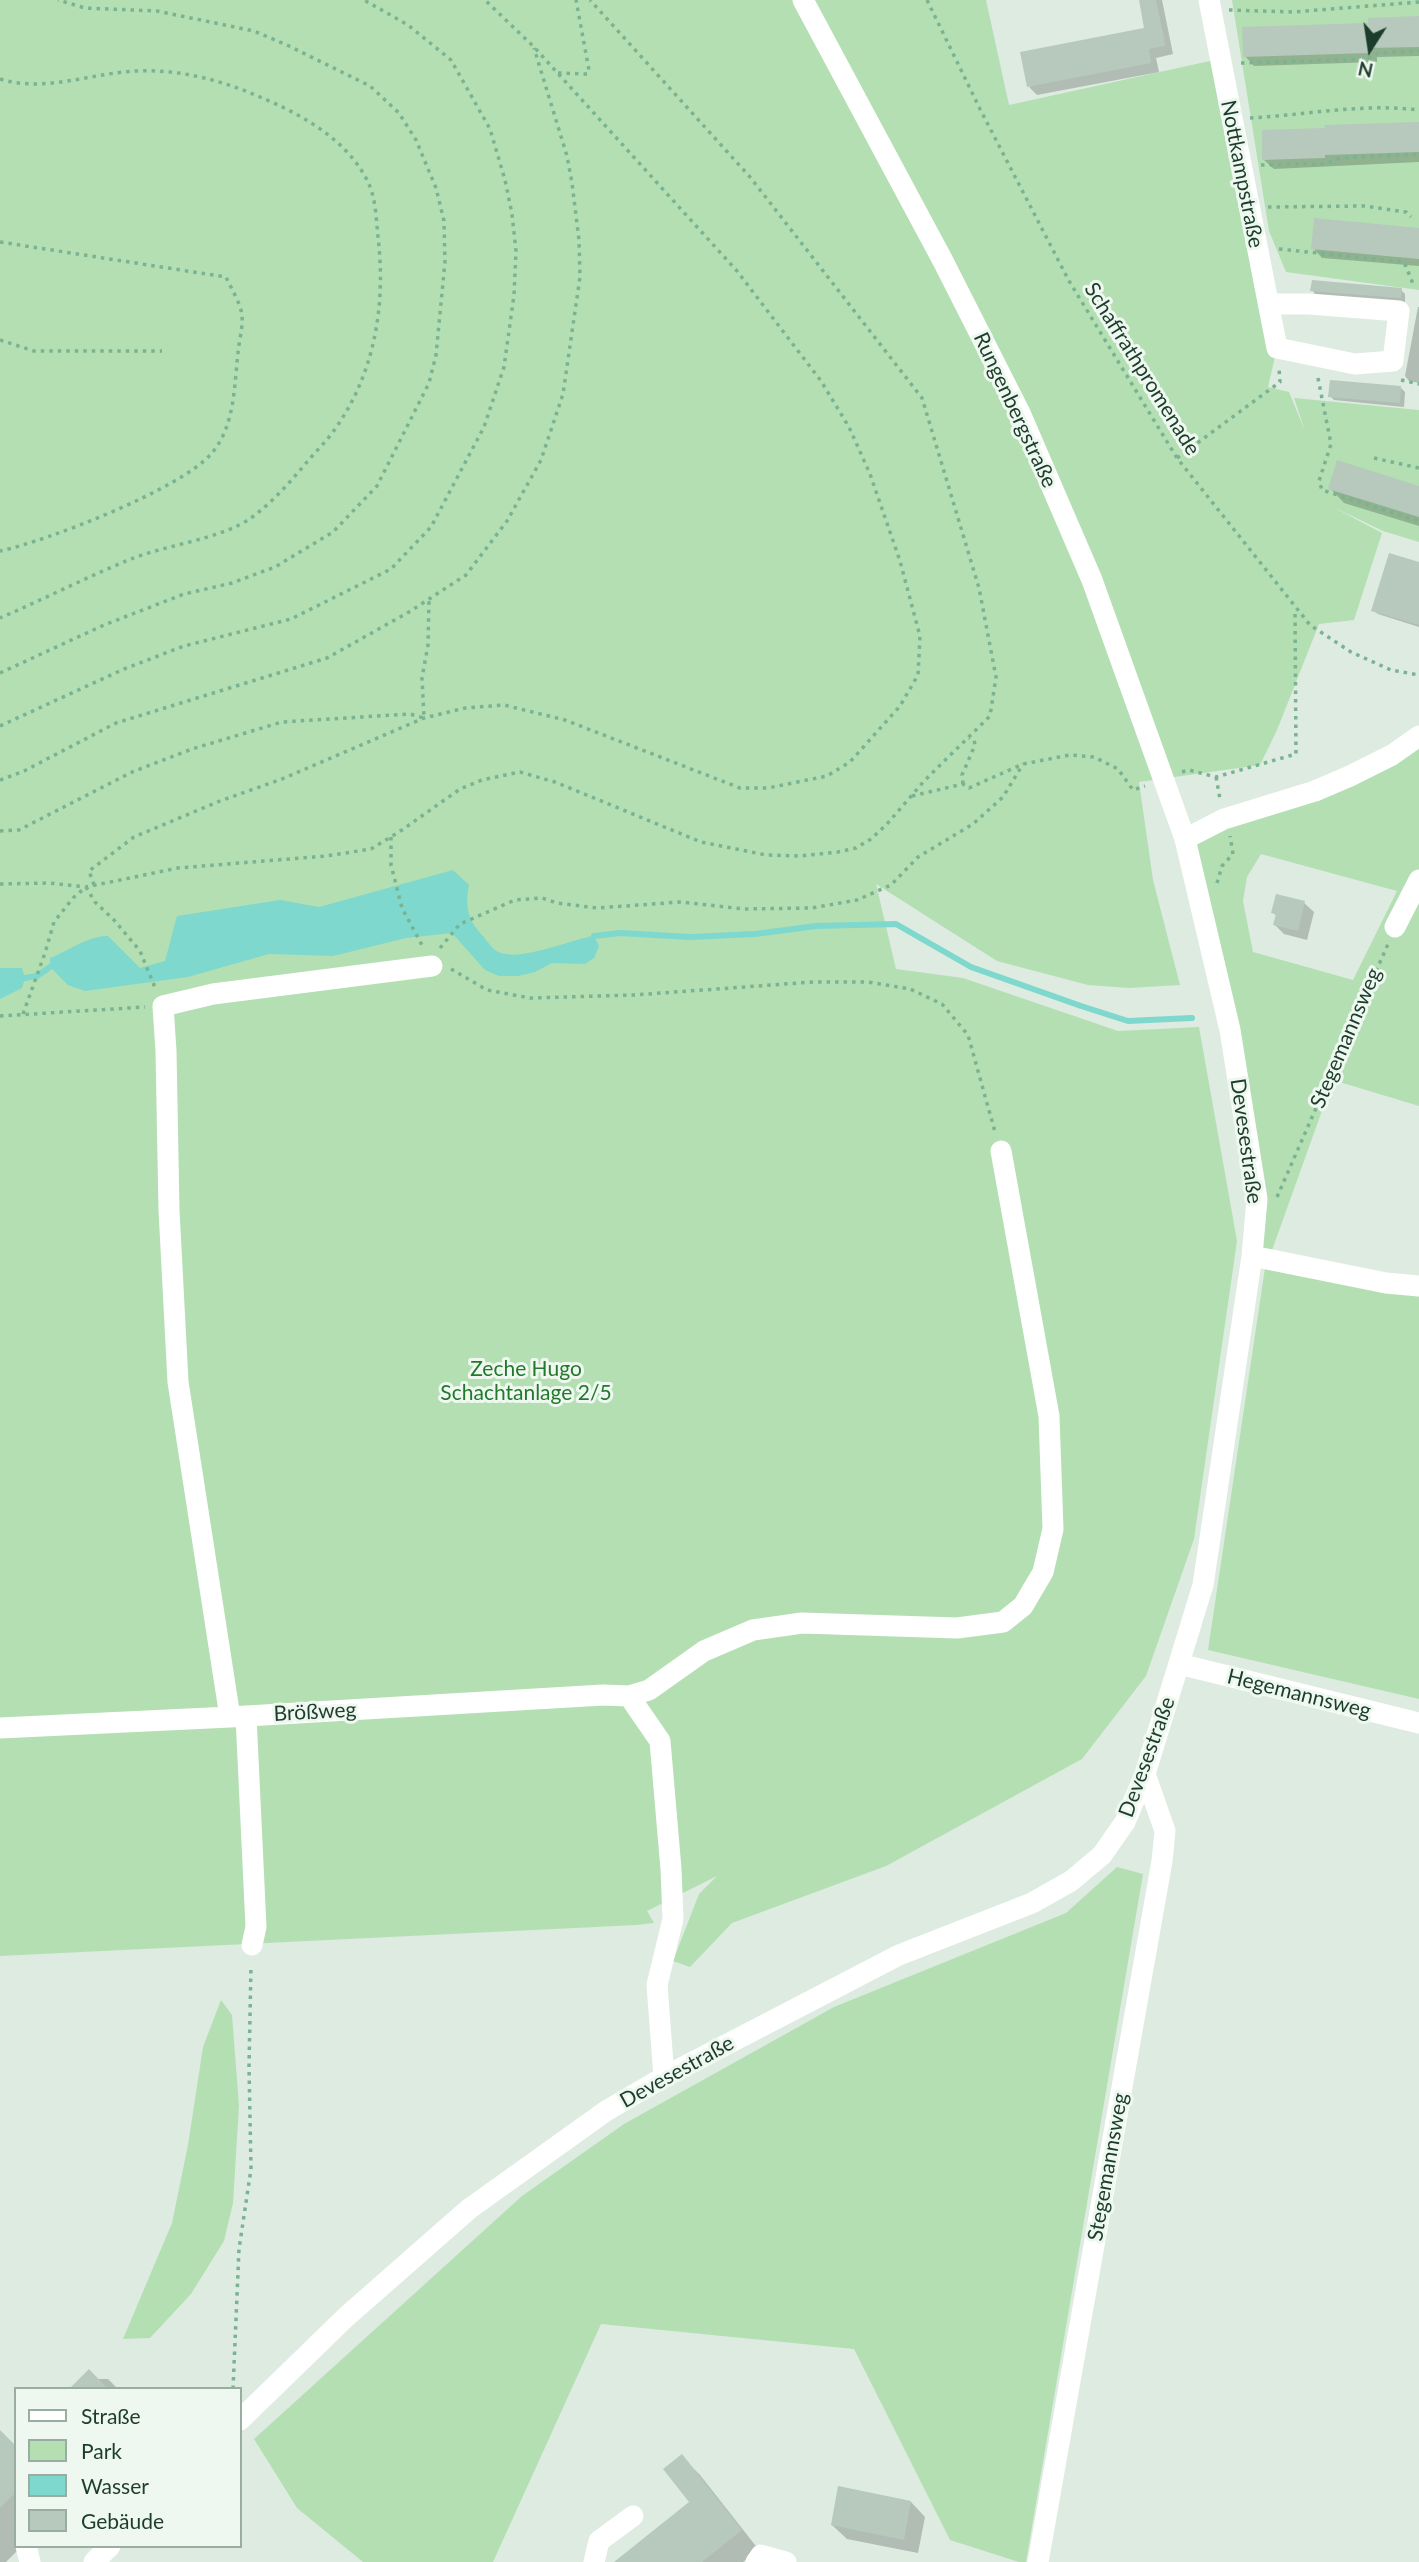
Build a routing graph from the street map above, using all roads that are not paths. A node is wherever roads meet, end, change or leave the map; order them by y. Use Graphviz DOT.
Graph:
graph roads {
  1 [pos="803,0"];
  2 [pos="1209,5"];
  3 [pos="1269,304"];
  4 [pos="1419,736"];
  5 [pos="1185,839"];
  6 [pos="1419,880"];
  7 [pos="1395,927"];
  8 [pos="429,963"];
  9 [pos="1001,1151"];
  10 [pos="1252,1256"];
  11 [pos="1419,1286"];
  12 [pos="1179,1664"];
  13 [pos="629,1696"];
  14 [pos="238,1717"];
  15 [pos="1419,1723"];
  16 [pos="0,1728"];
  17 [pos="1145,1774"];
  18 [pos="252,1945"];
  19 [pos="664,2077"];
  20 [pos="242,2418"];
  21 [pos="633,2516"];
  22 [pos="108,2548"];
  23 [pos="94,2562"];
  24 [pos="594,2562"];
  25 [pos="756,2562"];
  26 [pos="786,2562"];
  27 [pos="1038,2562"];
  1 -- 5 [label="street, Rungenbergstraße"];
  2 -- 3 [label="street, Nottkampstraße"];
  3 -- 3 [label="street, Nottkampstraße"];
  4 -- 5 [label="street"];
  5 -- 10 [label="street, Devesestraße"];
  6 -- 7 [label="street"];
  8 -- 14 [label="street"];
  9 -- 13 [label="street"];
  10 -- 11 [label="street"];
  10 -- 12 [label="street, Devesestraße"];
  12 -- 15 [label="street, Hegemannsweg"];
  12 -- 17 [label="street, Devesestraße"];
  13 -- 14 [label="street, Brößweg"];
  13 -- 19 [label="street"];
  14 -- 16 [label="street, Brößweg"];
  14 -- 18 [label="street"];
  17 -- 19 [label="street, Devesestraße"];
  17 -- 27 [label="street, Stegemannsweg"];
  19 -- 20 [label="street, Devesestraße"];
  21 -- 24 [label="street"];
  22 -- 23 [label="street"];
  25 -- 26 [label="street"];
}
